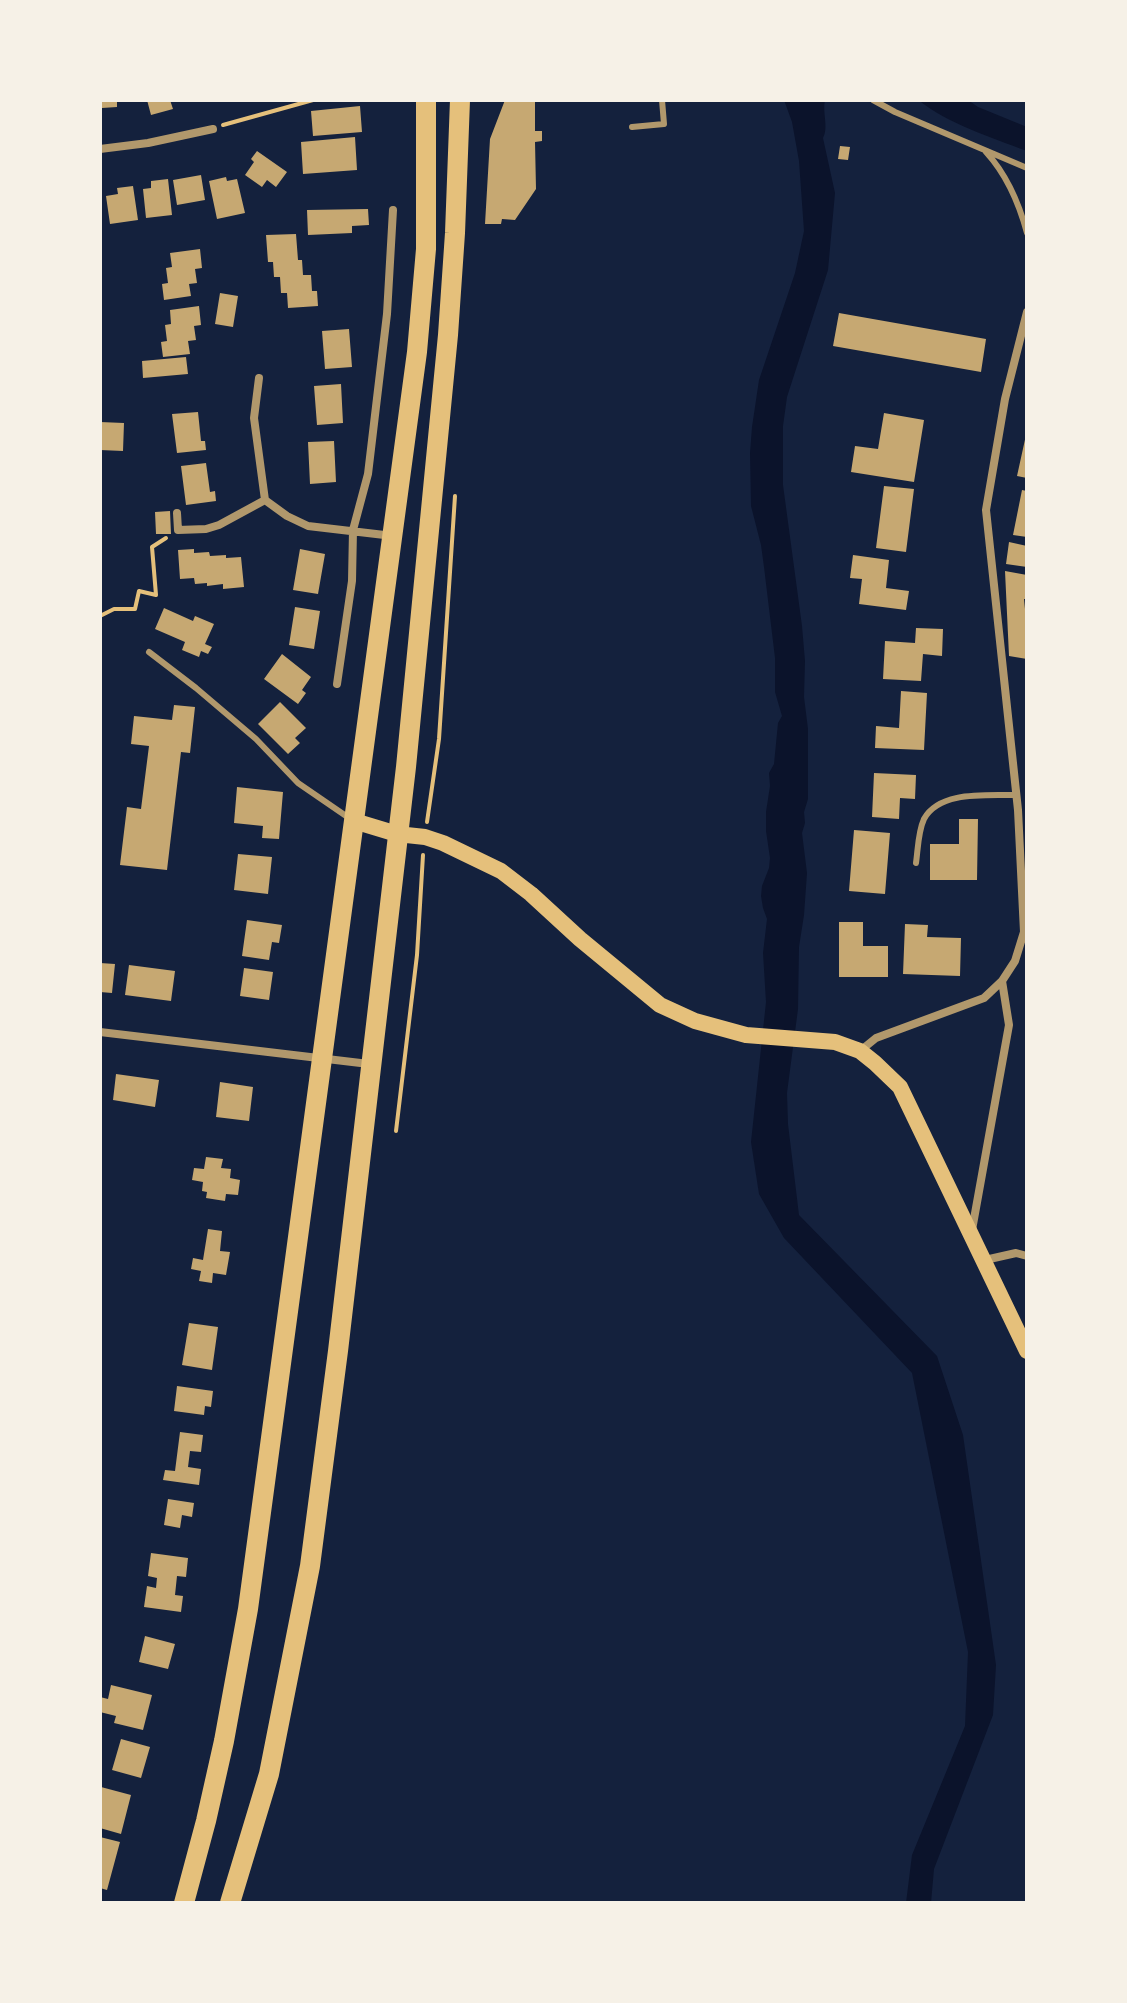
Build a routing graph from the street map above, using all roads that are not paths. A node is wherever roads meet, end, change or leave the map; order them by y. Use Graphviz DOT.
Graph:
graph roads {
  1 [pos="426,100"];
  2 [pos="460,100"];
  3 [pos="662,100"];
  4 [pos="873,100"];
  5 [pos="632,127"];
  6 [pos="213,129"];
  7 [pos="100,149"];
  8 [pos="983,150"];
  9 [pos="1027,168"];
  10 [pos="393,210"];
  11 [pos="1027,233"];
  12 [pos="1027,312"];
  13 [pos="259,378"];
  14 [pos="265,500"];
  15 [pos="177,513"];
  16 [pos="353,530"];
  17 [pos="393,536"];
  18 [pos="149,652"];
  19 [pos="337,684"];
  20 [pos="1017,795"];
  21 [pos="354,821"];
  22 [pos="397,834"];
  23 [pos="916,863"];
  24 [pos="1002,981"];
  25 [pos="100,1032"];
  26 [pos="860,1051"];
  27 [pos="322,1057"];
  28 [pos="370,1064"];
  29 [pos="972,1235"];
  30 [pos="1027,1256"];
  31 [pos="985,1260"];
  32 [pos="1027,1351"];
  33 [pos="184,1903"];
  34 [pos="230,1903"];
  1 -- 17 [label="highway"];
  2 -- 22 [label="highway"];
  3 -- 5 [label="lane"];
  4 -- 8 [label="lane"];
  6 -- 7 [label="street"];
  8 -- 9 [label="lane"];
  8 -- 11 [label="lane"];
  10 -- 16 [label="street"];
  12 -- 20 [label="street"];
  13 -- 14 [label="street"];
  14 -- 15 [label="street"];
  14 -- 16 [label="street"];
  16 -- 17 [label="street"];
  16 -- 19 [label="street"];
  17 -- 21 [label="highway"];
  18 -- 21 [label="lane"];
  20 -- 23 [label="lane"];
  20 -- 24 [label="street"];
  21 -- 22 [label="main road"];
  21 -- 27 [label="highway"];
  22 -- 26 [label="main road"];
  22 -- 28 [label="highway"];
  24 -- 26 [label="street"];
  24 -- 29 [label="street"];
  25 -- 27 [label="street"];
  26 -- 29 [label="main road"];
  27 -- 28 [label="street"];
  27 -- 33 [label="highway"];
  28 -- 34 [label="highway"];
  29 -- 31 [label="main road"];
  30 -- 31 [label="street"];
  31 -- 32 [label="main road"];
}
